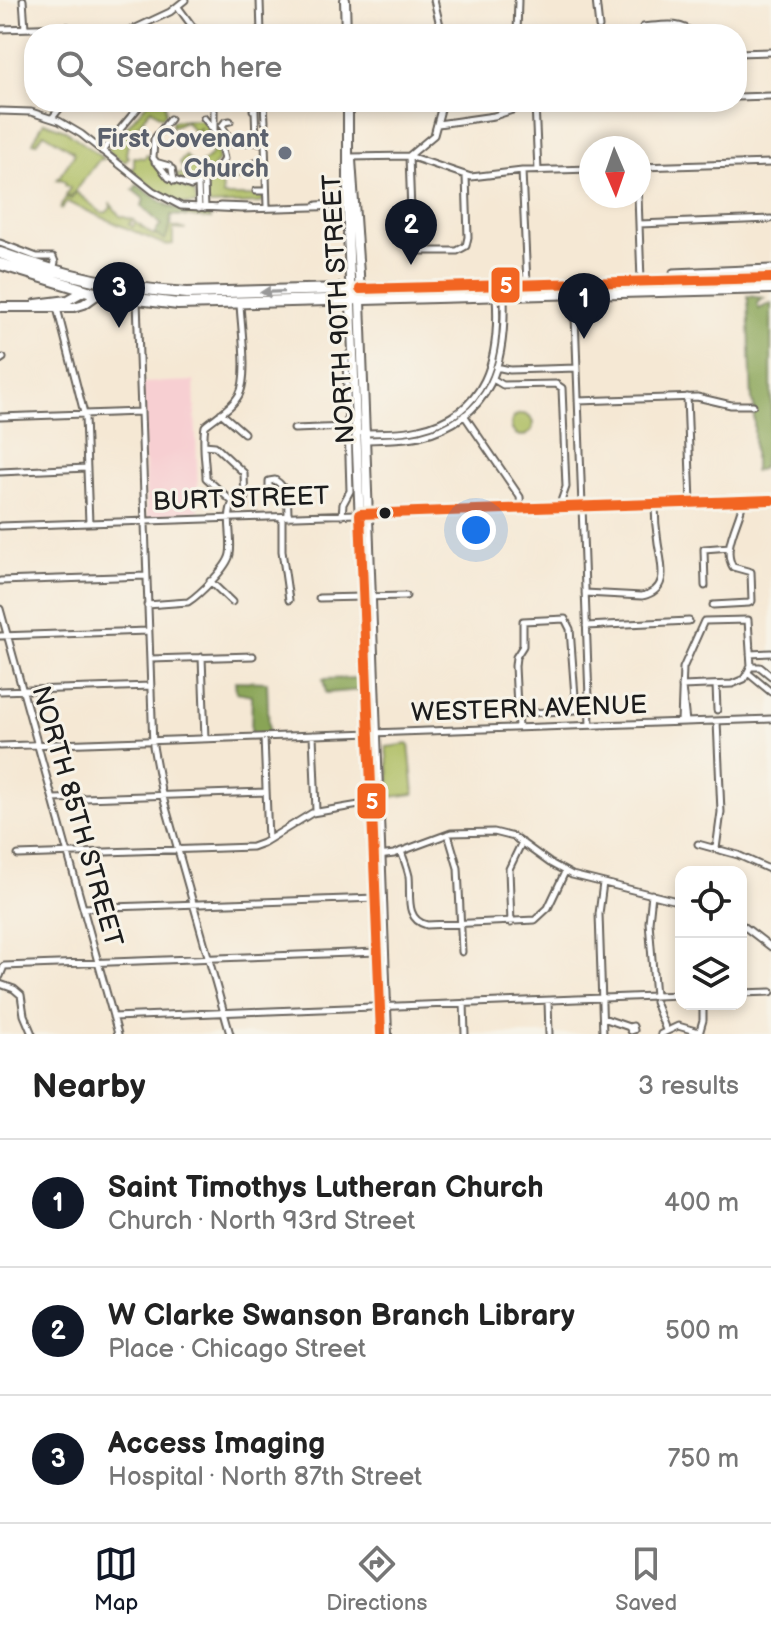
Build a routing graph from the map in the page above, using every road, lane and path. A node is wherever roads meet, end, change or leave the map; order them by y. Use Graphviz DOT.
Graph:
graph roads {
  1 [pos="23,0"];
  2 [pos="185,0"];
  3 [pos="260,0"];
  4 [pos="345,0"];
  5 [pos="434,0"];
  6 [pos="518,0"];
  7 [pos="596,0"];
  8 [pos="178,7"];
  9 [pos="25,24"];
  10 [pos="143,24"];
  11 [pos="191,24"];
  12 [pos="261,24"];
  13 [pos="346,24"];
  14 [pos="440,24"];
  15 [pos="517,24"];
  16 [pos="599,24"];
  17 [pos="24,28"];
  18 [pos="0,29"];
  19 [pos="771,52"];
  20 [pos="747,53"];
  21 [pos="771,96"];
  22 [pos="747,97"];
  23 [pos="0,111"];
  24 [pos="24,112"];
  25 [pos="31,112"];
  26 [pos="57,112"];
  27 [pos="135,112"];
  28 [pos="211,112"];
  29 [pos="255,112"];
  30 [pos="264,112"];
  31 [pos="348,112"];
  32 [pos="441,112"];
  33 [pos="507,112"];
  34 [pos="536,112"];
  35 [pos="52,118"];
  36 [pos="204,118"];
  37 [pos="170,119"];
  38 [pos="230,121"];
  39 [pos="265,122"];
  40 [pos="438,124"];
  41 [pos="215,130"];
  42 [pos="256,141"];
  43 [pos="224,142"];
  44 [pos="102,151"];
  45 [pos="409,156"];
  46 [pos="350,157"];
  47 [pos="155,163"];
  48 [pos="255,163"];
  49 [pos="266,163"];
  50 [pos="771,163"];
  51 [pos="651,167"];
  52 [pos="579,169"];
  53 [pos="218,171"];
  54 [pos="522,171"];
  55 [pos="538,171"];
  56 [pos="235,173"];
  57 [pos="466,176"];
  58 [pos="174,181"];
  59 [pos="201,184"];
  60 [pos="256,191"];
  61 [pos="266,191"];
  62 [pos="350,204"];
  63 [pos="267,207"];
  64 [pos="202,208"];
  65 [pos="638,208"];
  66 [pos="771,219"];
  67 [pos="639,224"];
  68 [pos="0,243"];
  69 [pos="0,253"];
  70 [pos="0,264"];
  71 [pos="771,268"];
  72 [pos="53,271"];
  73 [pos="675,276"];
  74 [pos="771,278"];
  75 [pos="641,281"];
  76 [pos="527,284"];
  77 [pos="111,285"];
  78 [pos="771,288"];
  79 [pos="84,291"];
  80 [pos="98,294"];
  81 [pos="574,294"];
  82 [pos="599,294"];
  83 [pos="355,295"];
  84 [pos="500,297"];
  85 [pos="137,301"];
  86 [pos="240,304"];
  87 [pos="56,305"];
  88 [pos="0,307"];
  89 [pos="575,316"];
  90 [pos="353,351"];
  91 [pos="495,366"];
  92 [pos="577,368"];
  93 [pos="493,379"];
  94 [pos="687,397"];
  95 [pos="578,401"];
  96 [pos="753,405"];
  97 [pos="140,412"];
  98 [pos="221,413"];
  99 [pos="84,414"];
  100 [pos="464,415"];
  101 [pos="0,417"];
  102 [pos="348,427"];
  103 [pos="294,429"];
  104 [pos="244,433"];
  105 [pos="361,437"];
  106 [pos="204,445"];
  107 [pos="87,468"];
  108 [pos="0,472"];
  109 [pos="286,493"];
  110 [pos="771,500"];
  111 [pos="743,501"];
  112 [pos="233,502"];
  113 [pos="691,503"];
  114 [pos="655,504"];
  115 [pos="559,507"];
  116 [pos="581,507"];
  117 [pos="521,508"];
  118 [pos="363,514"];
  119 [pos="342,515"];
  120 [pos="285,517"];
  121 [pos="230,519"];
  122 [pos="144,522"];
  123 [pos="89,523"];
  124 [pos="0,526"];
  125 [pos="730,547"];
  126 [pos="146,576"];
  127 [pos="0,581"];
  128 [pos="210,581"];
  129 [pos="705,586"];
  130 [pos="585,593"];
  131 [pos="406,596"];
  132 [pos="367,597"];
  133 [pos="319,598"];
  134 [pos="289,600"];
  135 [pos="232,602"];
  136 [pos="147,605"];
  137 [pos="713,605"];
  138 [pos="0,609"];
  139 [pos="689,621"];
  140 [pos="586,626"];
  141 [pos="148,631"];
  142 [pos="4,636"];
  143 [pos="771,653"];
  144 [pos="750,654"];
  145 [pos="253,656"];
  146 [pos="202,657"];
  147 [pos="150,659"];
  148 [pos="749,670"];
  149 [pos="771,676"];
  150 [pos="716,685"];
  151 [pos="151,686"];
  152 [pos="682,686"];
  153 [pos="22,690"];
  154 [pos="0,691"];
  155 [pos="771,692"];
  156 [pos="589,707"];
  157 [pos="576,710"];
  158 [pos="717,710"];
  159 [pos="517,714"];
  160 [pos="771,719"];
  161 [pos="717,721"];
  162 [pos="684,722"];
  163 [pos="590,725"];
  164 [pos="518,728"];
  165 [pos="372,733"];
  166 [pos="313,735"];
  167 [pos="264,737"];
  168 [pos="205,739"];
  169 [pos="153,740"];
  170 [pos="37,744"];
  171 [pos="0,746"];
  172 [pos="266,792"];
  173 [pos="162,795"];
  174 [pos="53,799"];
  175 [pos="371,803"];
  176 [pos="316,811"];
  177 [pos="448,834"];
  178 [pos="268,840"];
  179 [pos="522,842"];
  180 [pos="698,844"];
  181 [pos="178,849"];
  182 [pos="716,849"];
  183 [pos="401,851"];
  184 [pos="68,854"];
  185 [pos="18,855"];
  186 [pos="377,856"];
  187 [pos="771,870"];
  188 [pos="565,872"];
  189 [pos="603,883"];
  190 [pos="652,894"];
  191 [pos="378,898"];
  192 [pos="675,900"];
  193 [pos="193,904"];
  194 [pos="83,908"];
  195 [pos="511,923"];
  196 [pos="461,924"];
  197 [pos="747,929"];
  198 [pos="771,947"];
  199 [pos="377,952"];
  200 [pos="462,952"];
  201 [pos="208,958"];
  202 [pos="98,962"];
  203 [pos="0,976"];
  204 [pos="0,984"];
  205 [pos="771,992"];
  206 [pos="747,993"];
  207 [pos="675,996"];
  208 [pos="602,998"];
  209 [pos="655,999"];
  210 [pos="548,1001"];
  211 [pos="464,1003"];
  212 [pos="383,1007"];
  213 [pos="702,1010"];
  214 [pos="223,1012"];
  215 [pos="113,1017"];
  216 [pos="603,1018"];
  217 [pos="629,1027"];
  218 [pos="664,1032"];
  219 [pos="699,1033"];
  220 [pos="32,1034"];
  221 [pos="118,1034"];
  222 [pos="230,1034"];
  223 [pos="381,1034"];
  224 [pos="387,1034"];
  225 [pos="465,1034"];
  226 [pos="549,1034"];
  227 [pos="603,1034"];
  1 -- 9 [label="street"];
  2 -- 8 [label="street"];
  3 -- 12 [label="street"];
  4 -- 13 [label="main road"];
  5 -- 14 [label="street"];
  6 -- 15 [label="street"];
  7 -- 16 [label="street"];
  8 -- 10 [label="street"];
  8 -- 11 [label="street"];
  17 -- 18 [label="street"];
  19 -- 20 [label="street"];
  21 -- 22 [label="street"];
  23 -- 24 [label="street"];
  25 -- 35 [label="street"];
  26 -- 35 [label="street"];
  27 -- 44 [label="street"];
  28 -- 41 [label="street"];
  29 -- 42 [label="street"];
  30 -- 39 [label="street"];
  31 -- 46 [label="main road, NORTH 90TH STREET"];
  32 -- 40 [label="street"];
  33 -- 40 [label="street"];
  34 -- 55 [label="street"];
  35 -- 44 [label="street"];
  36 -- 41 [label="street"];
  37 -- 47 [label="street"];
  38 -- 43 [label="street"];
  40 -- 45 [label="street"];
  41 -- 43 [label="street"];
  42 -- 43 [label="street"];
  42 -- 49 [label="street"];
  43 -- 53 [label="street"];
  44 -- 64 [label="street"];
  45 -- 46 [label="street"];
  45 -- 57 [label="street"];
  45 -- 57 [label="street"];
  46 -- 62 [label="main road, NORTH 90TH STREET"];
  47 -- 58 [label="street"];
  47 -- 58 [label="street"];
  48 -- 49 [label="street"];
  49 -- 61 [label="street"];
  50 -- 51 [label="street"];
  52 -- 55 [label="street"];
  53 -- 56 [label="street"];
  53 -- 59 [label="street"];
  54 -- 55 [label="street"];
  54 -- 57 [label="street"];
  54 -- 76 [label="street"];
  58 -- 59 [label="street"];
  59 -- 64 [label="street"];
  60 -- 61 [label="street"];
  61 -- 63 [label="street"];
  62 -- 63 [label="street"];
  62 -- 83 [label="main road, NORTH 90TH STREET"];
  63 -- 64 [label="street"];
  65 -- 67 [label="street"];
  66 -- 67 [label="street"];
  67 -- 75 [label="street"];
  68 -- 72 [label="street"];
  69 -- 72 [label="highway"];
  70 -- 79 [label="highway"];
  71 -- 73 [label="street"];
  72 -- 77 [label="highway"];
  73 -- 74 [label="highway"];
  73 -- 75 [label="highway"];
  73 -- 81 [label="highway"];
  75 -- 76 [label="highway"];
  76 -- 83 [label="highway"];
  77 -- 79 [label="highway"];
  83 -- 77 [label="highway, one-way"];
  78 -- 82 [label="highway"];
  79 -- 80 [label="highway"];
  79 -- 87 [label="main road"];
  80 -- 85 [label="highway"];
  80 -- 87 [label="main road"];
  81 -- 82 [label="highway"];
  81 -- 84 [label="highway"];
  81 -- 89 [label="street"];
  82 -- 89 [label="highway"];
  83 -- 84 [label="highway"];
  83 -- 86 [label="highway"];
  83 -- 90 [label="main road, NORTH 90TH STREET"];
  83 -- 105 [label="main road, NORTH 90TH STREET"];
  84 -- 91 [label="street"];
  85 -- 86 [label="highway"];
  85 -- 97 [label="street"];
  86 -- 98 [label="street"];
  87 -- 88 [label="main road"];
  87 -- 99 [label="street"];
  89 -- 92 [label="street"];
  90 -- 102 [label="street"];
  90 -- 105 [label="main road, NORTH 90TH STREET"];
  91 -- 92 [label="street"];
  91 -- 93 [label="street"];
  91 -- 105 [label="street"];
  92 -- 95 [label="street"];
  93 -- 100 [label="street"];
  93 -- 115 [label="street"];
  94 -- 95 [label="street"];
  94 -- 96 [label="street"];
  94 -- 113 [label="street"];
  95 -- 116 [label="street"];
  97 -- 99 [label="street"];
  97 -- 122 [label="street"];
  98 -- 104 [label="street"];
  98 -- 106 [label="street"];
  99 -- 101 [label="street"];
  99 -- 107 [label="street"];
  100 -- 105 [label="street"];
  100 -- 117 [label="street"];
  102 -- 103 [label="street"];
  102 -- 119 [label="street"];
  105 -- 118 [label="main road, NORTH 90TH STREET"];
  106 -- 112 [label="street"];
  106 -- 112 [label="street"];
  107 -- 108 [label="street"];
  107 -- 123 [label="street"];
  109 -- 120 [label="street"];
  110 -- 111 [label="street, BURT STREET"];
  111 -- 113 [label="street, BURT STREET"];
  111 -- 125 [label="street"];
  112 -- 121 [label="street"];
  113 -- 114 [label="street, BURT STREET"];
  114 -- 116 [label="street, BURT STREET"];
  114 -- 130 [label="street"];
  115 -- 116 [label="street, BURT STREET"];
  115 -- 117 [label="street, BURT STREET"];
  116 -- 130 [label="street"];
  117 -- 118 [label="street, BURT STREET"];
  118 -- 119 [label="street, BURT STREET"];
  118 -- 132 [label="main road, NORTH 90TH STREET"];
  119 -- 120 [label="street, BURT STREET"];
  120 -- 121 [label="street, BURT STREET"];
  120 -- 134 [label="street"];
  121 -- 122 [label="street, BURT STREET"];
  121 -- 128 [label="street"];
  122 -- 123 [label="street, BURT STREET"];
  122 -- 126 [label="street"];
  123 -- 124 [label="street, BURT STREET"];
  125 -- 129 [label="street"];
  125 -- 137 [label="street"];
  126 -- 127 [label="street"];
  126 -- 136 [label="street"];
  128 -- 135 [label="street"];
  128 -- 136 [label="street"];
  130 -- 140 [label="street"];
  131 -- 132 [label="street"];
  132 -- 133 [label="street"];
  132 -- 165 [label="main road, NORTH 90TH STREET"];
  136 -- 141 [label="street"];
  138 -- 142 [label="street, NORTH 85TH STREET"];
  139 -- 140 [label="street"];
  140 -- 156 [label="street"];
  141 -- 142 [label="street"];
  141 -- 147 [label="street"];
  142 -- 153 [label="street, NORTH 85TH STREET"];
  143 -- 144 [label="street"];
  144 -- 148 [label="street"];
  144 -- 152 [label="street"];
  145 -- 146 [label="street"];
  146 -- 147 [label="street"];
  146 -- 168 [label="street"];
  147 -- 151 [label="street"];
  148 -- 149 [label="street"];
  148 -- 150 [label="street"];
  148 -- 155 [label="street"];
  150 -- 152 [label="street"];
  150 -- 158 [label="street"];
  151 -- 153 [label="street"];
  151 -- 169 [label="street"];
  152 -- 162 [label="street"];
  153 -- 154 [label="street"];
  153 -- 170 [label="street, NORTH 85TH STREET"];
  156 -- 157 [label="street"];
  156 -- 163 [label="street"];
  157 -- 159 [label="street"];
  157 -- 159 [label="street"];
  159 -- 164 [label="street"];
  160 -- 161 [label="street, WESTERN AVENUE"];
  161 -- 162 [label="street, WESTERN AVENUE"];
  161 -- 182 [label="street"];
  162 -- 163 [label="street, WESTERN AVENUE"];
  163 -- 164 [label="street, WESTERN AVENUE"];
  164 -- 165 [label="street, WESTERN AVENUE"];
  165 -- 166 [label="street, WESTERN AVENUE"];
  165 -- 175 [label="main road, NORTH 90TH STREET"];
  165 -- 186 [label="main road, NORTH 90TH STREET"];
  166 -- 167 [label="street, WESTERN AVENUE"];
  166 -- 176 [label="street"];
  167 -- 168 [label="street, WESTERN AVENUE"];
  167 -- 172 [label="street"];
  168 -- 169 [label="street, WESTERN AVENUE"];
  169 -- 170 [label="street, WESTERN AVENUE"];
  169 -- 173 [label="street"];
  170 -- 171 [label="street, WESTERN AVENUE"];
  170 -- 174 [label="street, NORTH 85TH STREET"];
  172 -- 173 [label="street"];
  172 -- 178 [label="street"];
  173 -- 174 [label="street"];
  173 -- 181 [label="street"];
  174 -- 184 [label="street, NORTH 85TH STREET"];
  175 -- 176 [label="street"];
  175 -- 186 [label="main road, NORTH 90TH STREET"];
  176 -- 178 [label="street"];
  177 -- 179 [label="street"];
  177 -- 183 [label="street"];
  177 -- 196 [label="street"];
  178 -- 181 [label="street"];
  179 -- 188 [label="street"];
  179 -- 195 [label="street"];
  180 -- 182 [label="street"];
  181 -- 184 [label="street"];
  181 -- 193 [label="street"];
  182 -- 187 [label="street"];
  183 -- 186 [label="street"];
  183 -- 196 [label="street"];
  184 -- 185 [label="street"];
  184 -- 194 [label="street, NORTH 85TH STREET"];
  186 -- 191 [label="main road, NORTH 90TH STREET"];
  188 -- 189 [label="street"];
  188 -- 195 [label="street"];
  189 -- 190 [label="street"];
  189 -- 208 [label="street"];
  190 -- 192 [label="street"];
  190 -- 209 [label="street"];
  191 -- 193 [label="street"];
  191 -- 199 [label="main road, NORTH 90TH STREET"];
  191 -- 212 [label="main road, NORTH 90TH STREET"];
  193 -- 194 [label="street"];
  193 -- 201 [label="street"];
  194 -- 202 [label="street, NORTH 85TH STREET"];
  195 -- 196 [label="street"];
  196 -- 200 [label="street"];
  197 -- 198 [label="street"];
  199 -- 201 [label="street"];
  199 -- 212 [label="main road, NORTH 90TH STREET"];
  201 -- 202 [label="street"];
  201 -- 214 [label="street"];
  202 -- 203 [label="street"];
  202 -- 215 [label="street, NORTH 85TH STREET"];
  204 -- 220 [label="street"];
  205 -- 206 [label="street"];
  207 -- 209 [label="street"];
  208 -- 209 [label="street"];
  208 -- 210 [label="street"];
  208 -- 216 [label="street"];
  209 -- 218 [label="street"];
  210 -- 211 [label="street"];
  210 -- 226 [label="street"];
  211 -- 212 [label="street"];
  211 -- 225 [label="street"];
  212 -- 214 [label="street"];
  212 -- 223 [label="main road, NORTH 90TH STREET"];
  212 -- 224 [label="main road, NORTH 90TH STREET"];
  213 -- 219 [label="street"];
  214 -- 215 [label="street"];
  214 -- 222 [label="street"];
  215 -- 221 [label="street, NORTH 85TH STREET"];
  216 -- 217 [label="street"];
  216 -- 227 [label="street"];
  218 -- 219 [label="street"];
}
